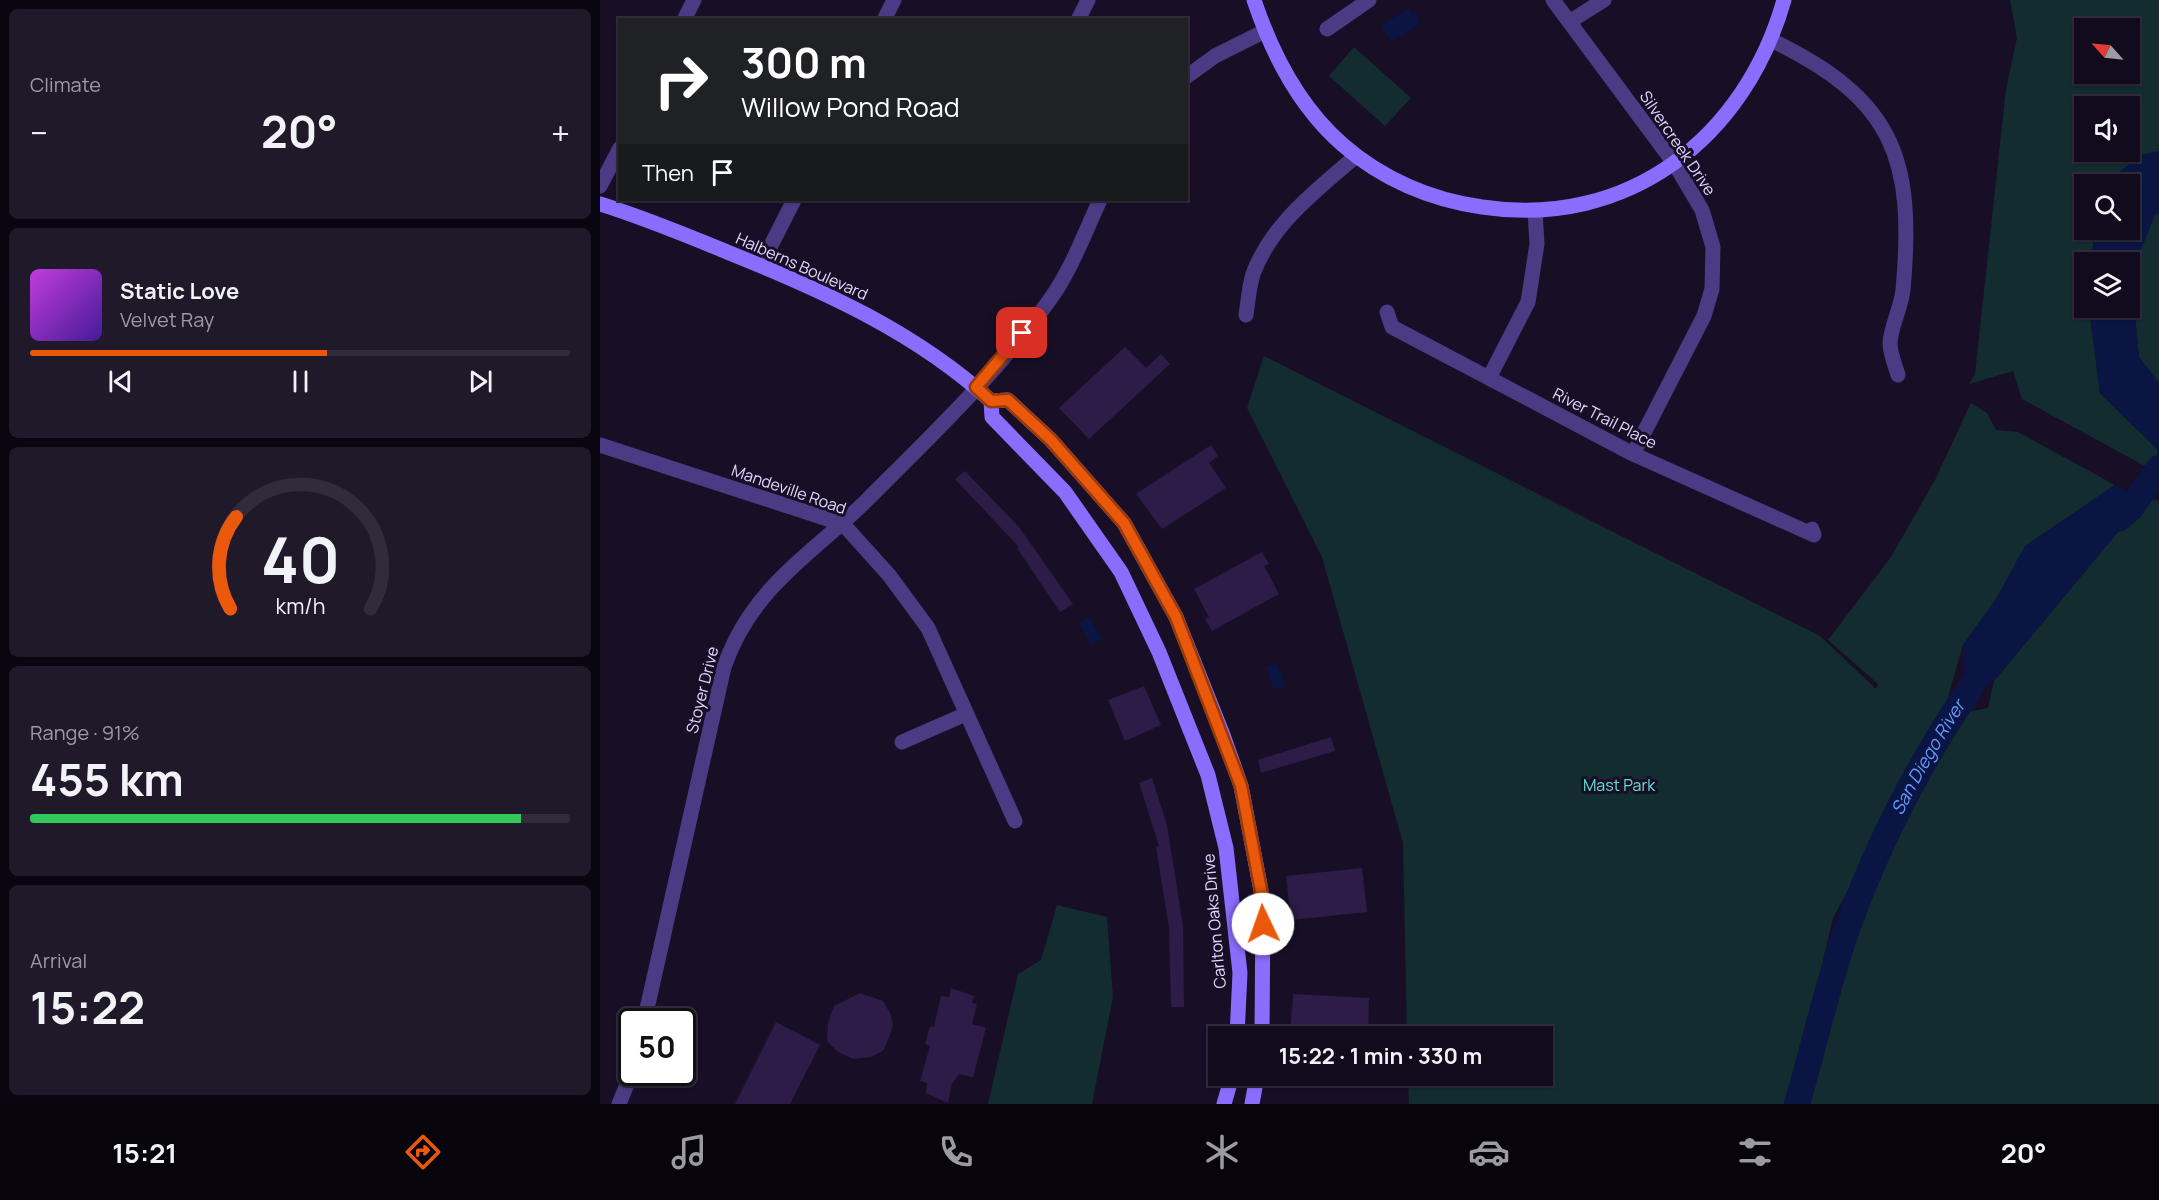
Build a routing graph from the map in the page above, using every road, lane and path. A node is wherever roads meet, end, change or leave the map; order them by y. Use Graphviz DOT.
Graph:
graph roads {
  1 [pos="694,0"];
  2 [pos="894,0"];
  3 [pos="1088,0"];
  4 [pos="1254,0"];
  5 [pos="1369,0"];
  6 [pos="1553,0"];
  7 [pos="1604,0"];
  8 [pos="1784,0"];
  9 [pos="685,18"];
  10 [pos="885,18"];
  11 [pos="1079,18"];
  12 [pos="1569,22"];
  13 [pos="1327,29"];
  14 [pos="1264,31"];
  15 [pos="1772,40"];
  16 [pos="1188,76"];
  17 [pos="618,152"];
  18 [pos="1356,156"];
  19 [pos="1674,163"];
  20 [pos="600,186"];
  21 [pos="794,201"];
  22 [pos="1100,201"];
  23 [pos="600,204"];
  24 [pos="1535,211"];
  25 [pos="761,266"];
  26 [pos="1387,312"];
  27 [pos="1246,315"];
  28 [pos="1898,375"];
  29 [pos="1490,378"];
  30 [pos="976,387"];
  31 [pos="991,401"];
  32 [pos="601,448"];
  33 [pos="1633,454"];
  34 [pos="843,524"];
  35 [pos="1812,529"];
  36 [pos="966,714"];
  37 [pos="902,742"];
  38 [pos="1015,821"];
  39 [pos="647,1008"];
  40 [pos="1237,1026"];
  41 [pos="1262,1026"];
  42 [pos="626,1086"];
  43 [pos="1229,1086"];
  44 [pos="1255,1086"];
  45 [pos="619,1104"];
  46 [pos="1224,1104"];
  47 [pos="1252,1104"];
  1 -- 9 [label="street"];
  2 -- 10 [label="street"];
  3 -- 11 [label="street"];
  4 -- 14 [label="main road"];
  5 -- 13 [label="street"];
  6 -- 12 [label="street, Silvercreek Drive"];
  7 -- 12 [label="street"];
  8 -- 15 [label="main road"];
  12 -- 19 [label="street, Silvercreek Drive"];
  14 -- 16 [label="street"];
  14 -- 18 [label="main road"];
  15 -- 19 [label="main road"];
  15 -- 28 [label="street"];
  17 -- 20 [label="street"];
  18 -- 24 [label="main road"];
  18 -- 27 [label="street"];
  19 -- 24 [label="main road"];
  19 -- 33 [label="street, Silvercreek Drive"];
  21 -- 25 [label="street"];
  22 -- 30 [label="street, Stoyer Drive"];
  23 -- 25 [label="main road, Halberns Boulevard"];
  24 -- 29 [label="street"];
  25 -- 30 [label="main road, Halberns Boulevard"];
  26 -- 29 [label="street, River Trail Place"];
  29 -- 33 [label="street, River Trail Place"];
  30 -- 31 [label="main road, Carlton Oaks Drive"];
  30 -- 34 [label="street, Stoyer Drive"];
  31 -- 40 [label="main road, Carlton Oaks Drive"];
  31 -- 41 [label="main road, Carlton Oaks Drive"];
  32 -- 34 [label="street, Mandeville Road"];
  33 -- 35 [label="street, River Trail Place"];
  34 -- 36 [label="street, Mandeville Road"];
  34 -- 39 [label="street, Stoyer Drive"];
  36 -- 37 [label="street"];
  36 -- 38 [label="street, Mandeville Road"];
  42 -- 45 [label="street"];
  43 -- 46 [label="main road"];
  44 -- 47 [label="main road"];
}
